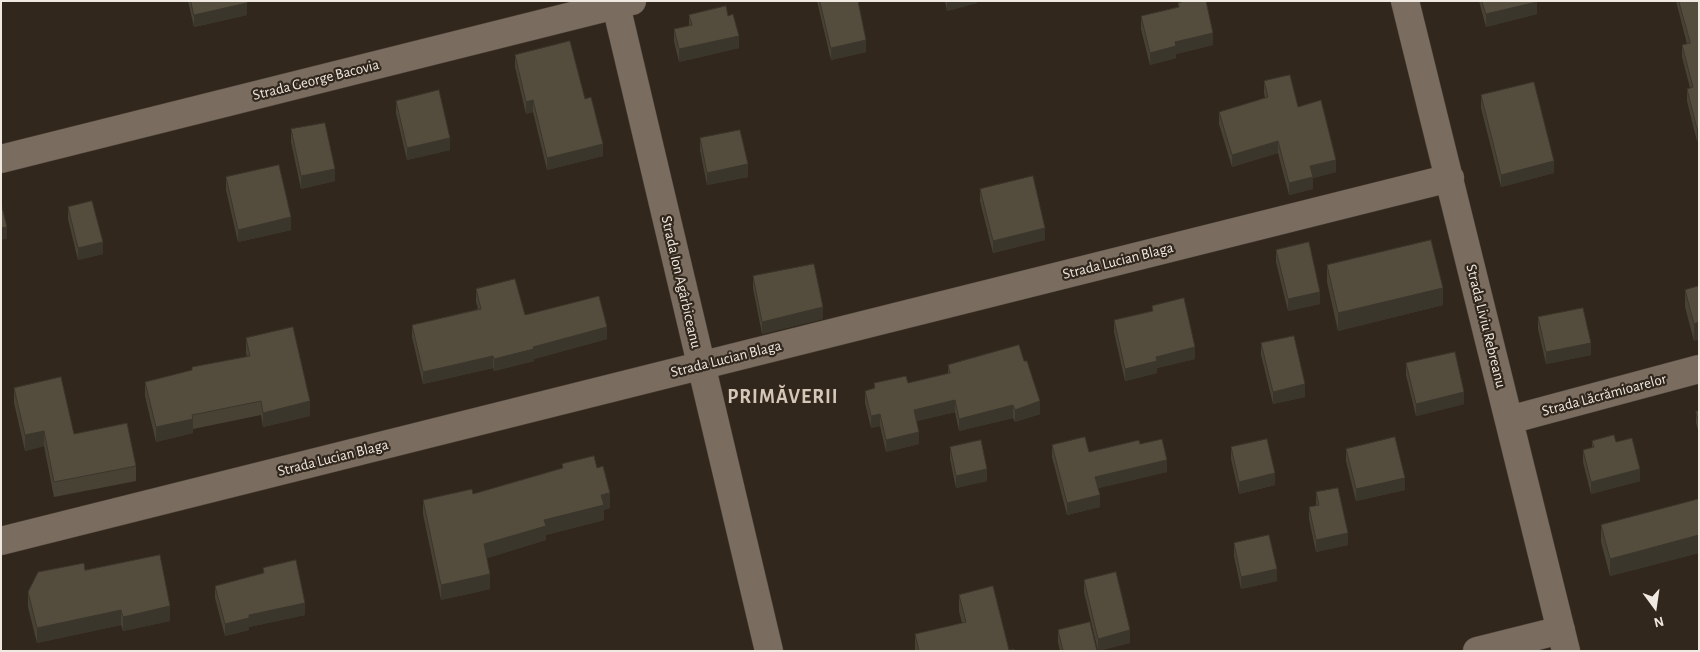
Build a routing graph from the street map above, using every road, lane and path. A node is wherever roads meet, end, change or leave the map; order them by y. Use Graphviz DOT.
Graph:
graph roads {
  1 [pos="1405,1"];
  2 [pos="621,3"];
  3 [pos="1,159"];
  4 [pos="1450,178"];
  5 [pos="701,365"];
  6 [pos="1699,370"];
  7 [pos="1510,420"];
  8 [pos="1,541"];
  9 [pos="1564,641"];
  10 [pos="769,651"];
  11 [pos="1477,651"];
  1 -- 4 [label="street, Strada Liviu Rebreanu"];
  2 -- 3 [label="street, Strada George Bacovia"];
  2 -- 5 [label="street, Strada Ion Agârbiceanu"];
  4 -- 5 [label="street, Strada Lucian Blaga"];
  4 -- 7 [label="street, Strada Liviu Rebreanu"];
  5 -- 8 [label="street, Strada Lucian Blaga"];
  5 -- 10 [label="street, Strada Ion Agârbiceanu"];
  6 -- 7 [label="street, Strada Lăcrămioarelor"];
  7 -- 9 [label="street, Strada Liviu Rebreanu"];
  9 -- 11 [label="street"];
}
